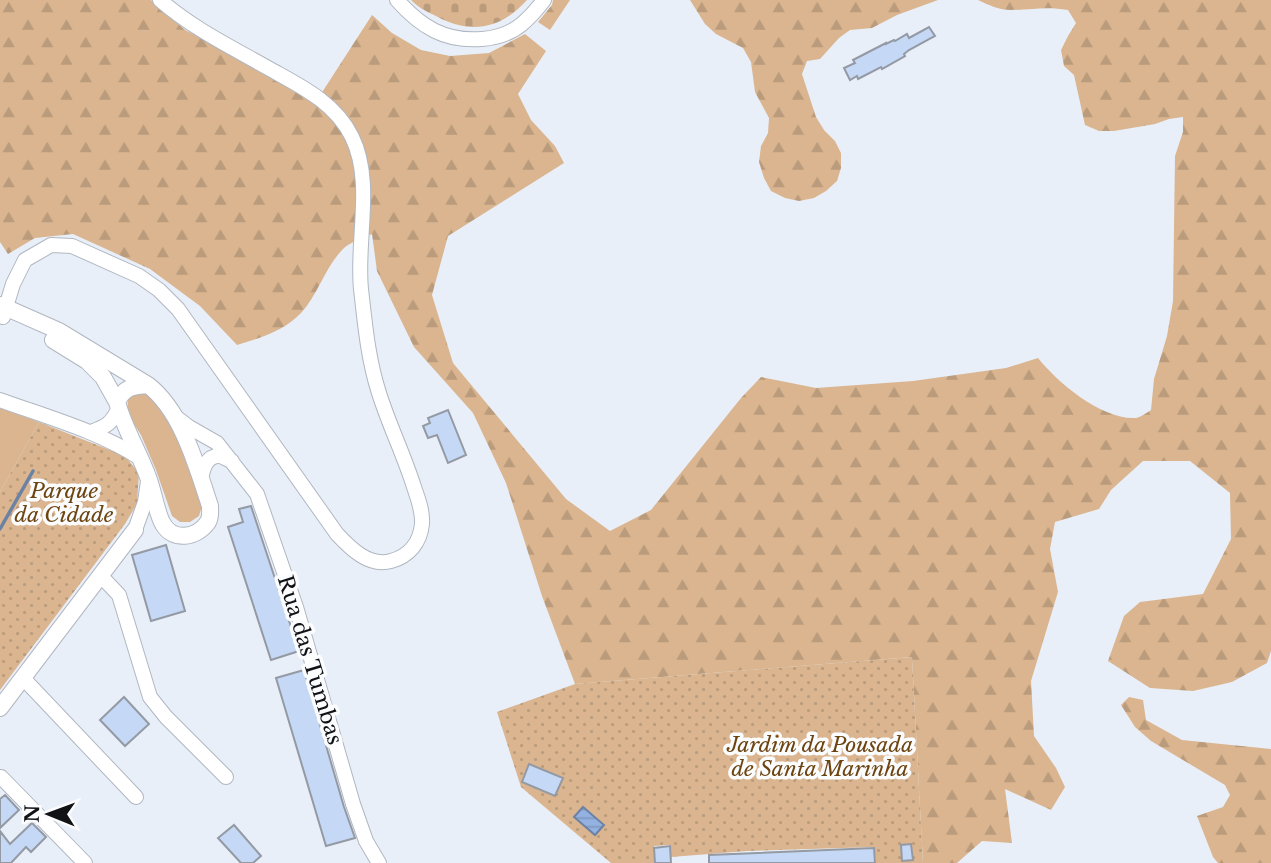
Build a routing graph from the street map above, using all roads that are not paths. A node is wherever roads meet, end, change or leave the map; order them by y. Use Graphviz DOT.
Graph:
graph roads {
  1 [pos="160,0"];
  2 [pos="397,0"];
  3 [pos="544,0"];
  4 [pos="2,311"];
  5 [pos="148,385"];
  6 [pos="0,400"];
  7 [pos="118,405"];
  8 [pos="174,415"];
  9 [pos="91,432"];
  10 [pos="140,458"];
  11 [pos="232,461"];
  12 [pos="148,477"];
  13 [pos="201,479"];
  14 [pos="163,525"];
  15 [pos="135,530"];
  16 [pos="101,576"];
  17 [pos="23,678"];
  18 [pos="0,708"];
  19 [pos="226,777"];
  20 [pos="0,778"];
  21 [pos="136,797"];
  22 [pos="85,863"];
  23 [pos="379,863"];
  1 -- 4 [label="street"];
  2 -- 3 [label="street"];
  4 -- 5 [label="street"];
  4 -- 7 [label="street"];
  5 -- 7 [label="street"];
  5 -- 8 [label="street"];
  6 -- 9 [label="street"];
  7 -- 9 [label="street"];
  7 -- 10 [label="street"];
  8 -- 11 [label="street, Rua das Tumbas"];
  8 -- 13 [label="street"];
  9 -- 10 [label="street"];
  10 -- 12 [label="street"];
  11 -- 13 [label="street"];
  11 -- 23 [label="street, Rua das Tumbas"];
  12 -- 14 [label="street"];
  12 -- 15 [label="street"];
  13 -- 14 [label="street"];
  14 -- 15 [label="street"];
  15 -- 16 [label="street"];
  16 -- 17 [label="street"];
  16 -- 19 [label="street"];
  17 -- 18 [label="street"];
  17 -- 21 [label="street"];
  20 -- 22 [label="street"];
}
